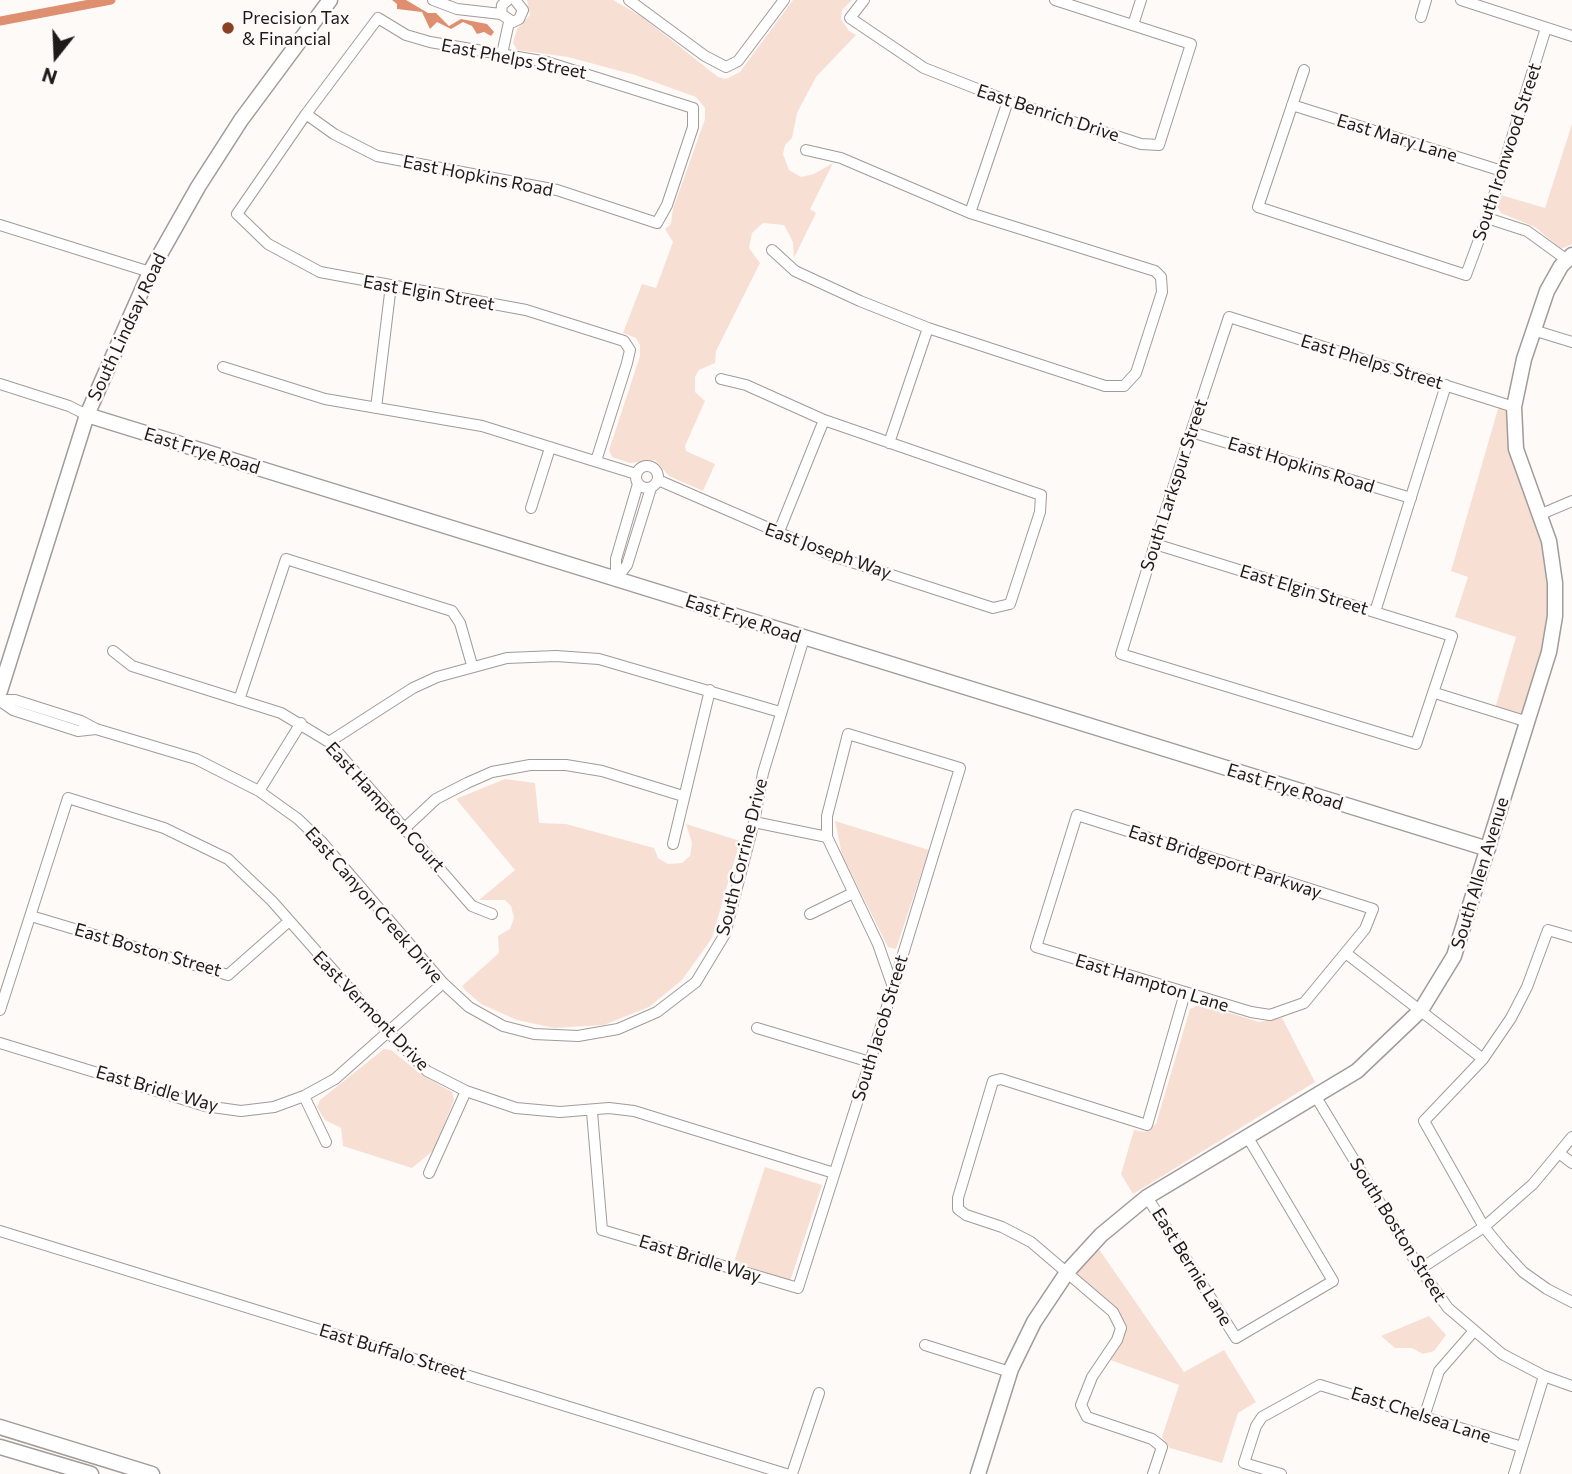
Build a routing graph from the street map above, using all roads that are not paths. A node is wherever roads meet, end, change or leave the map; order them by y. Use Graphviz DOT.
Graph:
graph roads {
  1 [pos="330,0"];
  2 [pos="433,0"];
  3 [pos="515,0"];
  4 [pos="629,0"];
  5 [pos="784,0"];
  6 [pos="864,0"];
  7 [pos="1055,0"];
  8 [pos="1141,0"];
  9 [pos="1426,0"];
  10 [pos="1461,0"];
  11 [pos="501,1"];
  12 [pos="501,14"];
  13 [pos="1422,17"];
  14 [pos="509,22"];
  15 [pos="1133,25"];
  16 [pos="1546,28"];
  17 [pos="1572,36"];
  18 [pos="502,54"];
  19 [pos="1304,70"];
  20 [pos="1008,102"];
  21 [pos="1292,106"];
  22 [pos="306,114"];
  23 [pos="806,150"];
  24 [pos="1502,170"];
  25 [pos="970,214"];
  26 [pos="1487,218"];
  27 [pos="657,223"];
  28 [pos="0,225"];
  29 [pos="772,250"];
  30 [pos="1570,258"];
  31 [pos="150,272"];
  32 [pos="391,285"];
  33 [pos="1229,317"];
  34 [pos="928,327"];
  35 [pos="1533,330"];
  36 [pos="1572,342"];
  37 [pos="223,367"];
  38 [pos="721,379"];
  39 [pos="0,384"];
  40 [pos="1446,385"];
  41 [pos="1514,407"];
  42 [pos="376,408"];
  43 [pos="87,415"];
  44 [pos="824,420"];
  45 [pos="1191,432"];
  46 [pos="889,443"];
  47 [pos="550,447"];
  48 [pos="596,461"];
  49 [pos="637,479"];
  50 [pos="654,484"];
  51 [pos="1411,498"];
  52 [pos="1572,501"];
  53 [pos="531,508"];
  54 [pos="1539,515"];
  55 [pos="778,534"];
  56 [pos="1155,544"];
  57 [pos="616,579"];
  58 [pos="1376,612"];
  59 [pos="804,638"];
  60 [pos="113,652"];
  61 [pos="472,665"];
  62 [pos="710,690"];
  63 [pos="0,691"];
  64 [pos="1435,693"];
  65 [pos="0,700"];
  66 [pos="239,700"];
  67 [pos="780,712"];
  68 [pos="1528,722"];
  69 [pos="301,723"];
  70 [pos="328,742"];
  71 [pos="259,792"];
  72 [pos="683,796"];
  73 [pos="754,822"];
  74 [pos="405,828"];
  75 [pos="827,836"];
  76 [pos="673,844"];
  77 [pos="1488,849"];
  78 [pos="853,893"];
  79 [pos="492,914"];
  80 [pos="810,914"];
  81 [pos="31,916"];
  82 [pos="288,922"];
  83 [pos="1572,937"];
  84 [pos="1036,947"];
  85 [pos="1347,954"];
  86 [pos="443,983"];
  87 [pos="893,986"];
  88 [pos="1185,993"];
  89 [pos="0,1010"];
  90 [pos="1421,1010"];
  91 [pos="757,1028"];
  92 [pos="618,1029"];
  93 [pos="387,1031"];
  94 [pos="0,1042"];
  95 [pos="1483,1059"];
  96 [pos="870,1062"];
  97 [pos="466,1091"];
  98 [pos="304,1096"];
  99 [pos="1316,1097"];
  100 [pos="592,1111"];
  101 [pos="1247,1136"];
  102 [pos="1572,1137"];
  103 [pos="326,1142"];
  104 [pos="1559,1153"];
  105 [pos="1572,1163"];
  106 [pos="429,1173"];
  107 [pos="834,1173"];
  108 [pos="1147,1197"];
  109 [pos="1484,1227"];
  110 [pos="0,1231"];
  111 [pos="1420,1269"];
  112 [pos="1068,1271"];
  113 [pos="798,1288"];
  114 [pos="1572,1302"];
  115 [pos="1473,1332"];
  116 [pos="925,1345"];
  117 [pos="1010,1372"];
  118 [pos="1544,1377"];
  119 [pos="1572,1386"];
  120 [pos="819,1393"];
  121 [pos="1424,1416"];
  122 [pos="0,1427"];
  123 [pos="0,1447"];
  124 [pos="1522,1447"];
  125 [pos="91,1474"];
  126 [pos="152,1474"];
  127 [pos="786,1474"];
  128 [pos="792,1474"];
  129 [pos="978,1474"];
  130 [pos="1153,1474"];
  131 [pos="1281,1474"];
  132 [pos="1514,1474"];
  1 -- 31 [label="street, South Lindsay Road"];
  2 -- 12 [label="street"];
  3 -- 14 [label="street"];
  4 -- 5 [label="street"];
  6 -- 20 [label="street, East Benrich Drive"];
  7 -- 15 [label="street"];
  8 -- 15 [label="street"];
  9 -- 13 [label="street"];
  10 -- 16 [label="street"];
  11 -- 12 [label="street"];
  12 -- 14 [label="street"];
  14 -- 18 [label="street"];
  15 -- 20 [label="street, East Benrich Drive"];
  16 -- 17 [label="street"];
  16 -- 24 [label="street, South Ironwood Street"];
  18 -- 22 [label="street, East Phelps Street"];
  18 -- 27 [label="street, East Phelps Street"];
  19 -- 21 [label="street"];
  20 -- 25 [label="street"];
  21 -- 24 [label="street, East Mary Lane"];
  21 -- 26 [label="street, South Ironwood Street"];
  22 -- 27 [label="street, East Hopkins Road"];
  22 -- 32 [label="street, East Elgin Street"];
  23 -- 25 [label="street"];
  24 -- 26 [label="street, South Ironwood Street"];
  25 -- 34 [label="street"];
  26 -- 30 [label="street"];
  28 -- 31 [label="street"];
  29 -- 34 [label="street"];
  30 -- 35 [label="street, South Allen Avenue"];
  31 -- 43 [label="street, South Lindsay Road"];
  32 -- 42 [label="street"];
  32 -- 48 [label="street, East Elgin Street"];
  33 -- 40 [label="street, East Phelps Street"];
  33 -- 45 [label="street, South Larkspur Street"];
  34 -- 46 [label="street"];
  35 -- 36 [label="street"];
  35 -- 41 [label="street, South Allen Avenue"];
  37 -- 42 [label="street, East Joseph Way"];
  38 -- 44 [label="street"];
  39 -- 43 [label="street, East Frye Road"];
  40 -- 41 [label="street, East Phelps Street"];
  40 -- 51 [label="street"];
  41 -- 54 [label="street, South Allen Avenue"];
  42 -- 47 [label="street, East Joseph Way"];
  43 -- 57 [label="street, East Frye Road"];
  43 -- 63 [label="street, South Lindsay Road"];
  44 -- 46 [label="street"];
  44 -- 55 [label="street"];
  45 -- 51 [label="street, East Hopkins Road"];
  45 -- 56 [label="street, South Larkspur Street"];
  46 -- 55 [label="street, East Joseph Way"];
  47 -- 48 [label="street, East Joseph Way"];
  47 -- 53 [label="street"];
  48 -- 49 [label="street, East Joseph Way"];
  49 -- 50 [label="street, East Joseph Way"];
  49 -- 50 [label="street, East Joseph Way"];
  49 -- 57 [label="street"];
  50 -- 55 [label="street, East Joseph Way"];
  50 -- 57 [label="street"];
  51 -- 58 [label="street"];
  52 -- 54 [label="street"];
  54 -- 68 [label="street, South Allen Avenue"];
  56 -- 58 [label="street, East Elgin Street"];
  56 -- 64 [label="street, South Larkspur Street"];
  57 -- 59 [label="street, East Frye Road"];
  58 -- 64 [label="street, East Elgin Street"];
  59 -- 67 [label="street, South Corrine Drive"];
  59 -- 77 [label="street, East Frye Road"];
  60 -- 66 [label="street, East Hampton Court"];
  61 -- 62 [label="street"];
  61 -- 66 [label="street"];
  61 -- 70 [label="street"];
  62 -- 67 [label="street"];
  62 -- 72 [label="street"];
  64 -- 68 [label="street"];
  65 -- 71 [label="street, East Canyon Creek Drive"];
  66 -- 69 [label="street, East Hampton Court"];
  67 -- 73 [label="street, South Corrine Drive"];
  68 -- 77 [label="street, South Allen Avenue"];
  69 -- 70 [label="street, East Hampton Court"];
  69 -- 71 [label="street"];
  70 -- 74 [label="street, East Hampton Court"];
  71 -- 86 [label="street, East Canyon Creek Drive"];
  72 -- 74 [label="street"];
  72 -- 76 [label="street"];
  73 -- 75 [label="street"];
  73 -- 92 [label="street, South Corrine Drive"];
  74 -- 79 [label="street, East Hampton Court"];
  75 -- 78 [label="street"];
  75 -- 87 [label="street, South Jacob Street"];
  77 -- 90 [label="street, South Allen Avenue"];
  78 -- 80 [label="street"];
  78 -- 87 [label="street"];
  81 -- 82 [label="street, East Boston Street"];
  81 -- 82 [label="street, East Vermont Drive"];
  81 -- 89 [label="street"];
  82 -- 93 [label="street, East Vermont Drive"];
  83 -- 95 [label="street"];
  84 -- 85 [label="street, East Bridgeport Parkway"];
  84 -- 88 [label="street, East Hampton Lane"];
  85 -- 88 [label="street, East Hampton Lane"];
  85 -- 90 [label="street"];
  86 -- 92 [label="street, East Canyon Creek Drive"];
  86 -- 93 [label="street, East Bridle Way"];
  87 -- 96 [label="street, South Jacob Street"];
  88 -- 112 [label="street"];
  90 -- 95 [label="street"];
  90 -- 99 [label="street, South Allen Avenue"];
  91 -- 96 [label="street"];
  93 -- 97 [label="street, East Vermont Drive"];
  93 -- 98 [label="street, East Bridle Way"];
  94 -- 98 [label="street, East Bridle Way"];
  95 -- 109 [label="street"];
  96 -- 107 [label="street, South Jacob Street"];
  97 -- 100 [label="street, East Vermont Drive"];
  97 -- 106 [label="street"];
  98 -- 103 [label="street"];
  99 -- 101 [label="street, South Allen Avenue"];
  99 -- 111 [label="street, South Boston Street"];
  100 -- 107 [label="street, East Vermont Drive"];
  100 -- 113 [label="street, East Bridle Way"];
  101 -- 108 [label="street, South Allen Avenue"];
  101 -- 108 [label="street, East Bernie Lane"];
  102 -- 104 [label="street"];
  104 -- 105 [label="street"];
  104 -- 109 [label="street"];
  107 -- 113 [label="street, South Jacob Street"];
  108 -- 112 [label="street, South Allen Avenue"];
  109 -- 111 [label="street"];
  109 -- 114 [label="street"];
  110 -- 127 [label="street, East Buffalo Street"];
  111 -- 115 [label="street, South Boston Street"];
  112 -- 117 [label="street, South Allen Avenue"];
  112 -- 130 [label="street"];
  115 -- 118 [label="street, South Boston Street"];
  115 -- 121 [label="street"];
  116 -- 117 [label="street"];
  117 -- 129 [label="street, South Allen Avenue"];
  118 -- 119 [label="street, South Boston Street"];
  118 -- 124 [label="street"];
  120 -- 128 [label="street"];
  121 -- 124 [label="street, East Chelsea Lane"];
  121 -- 131 [label="street, East Chelsea Lane"];
  122 -- 126 [label="street"];
  123 -- 125 [label="street"];
  124 -- 132 [label="street"];
}
